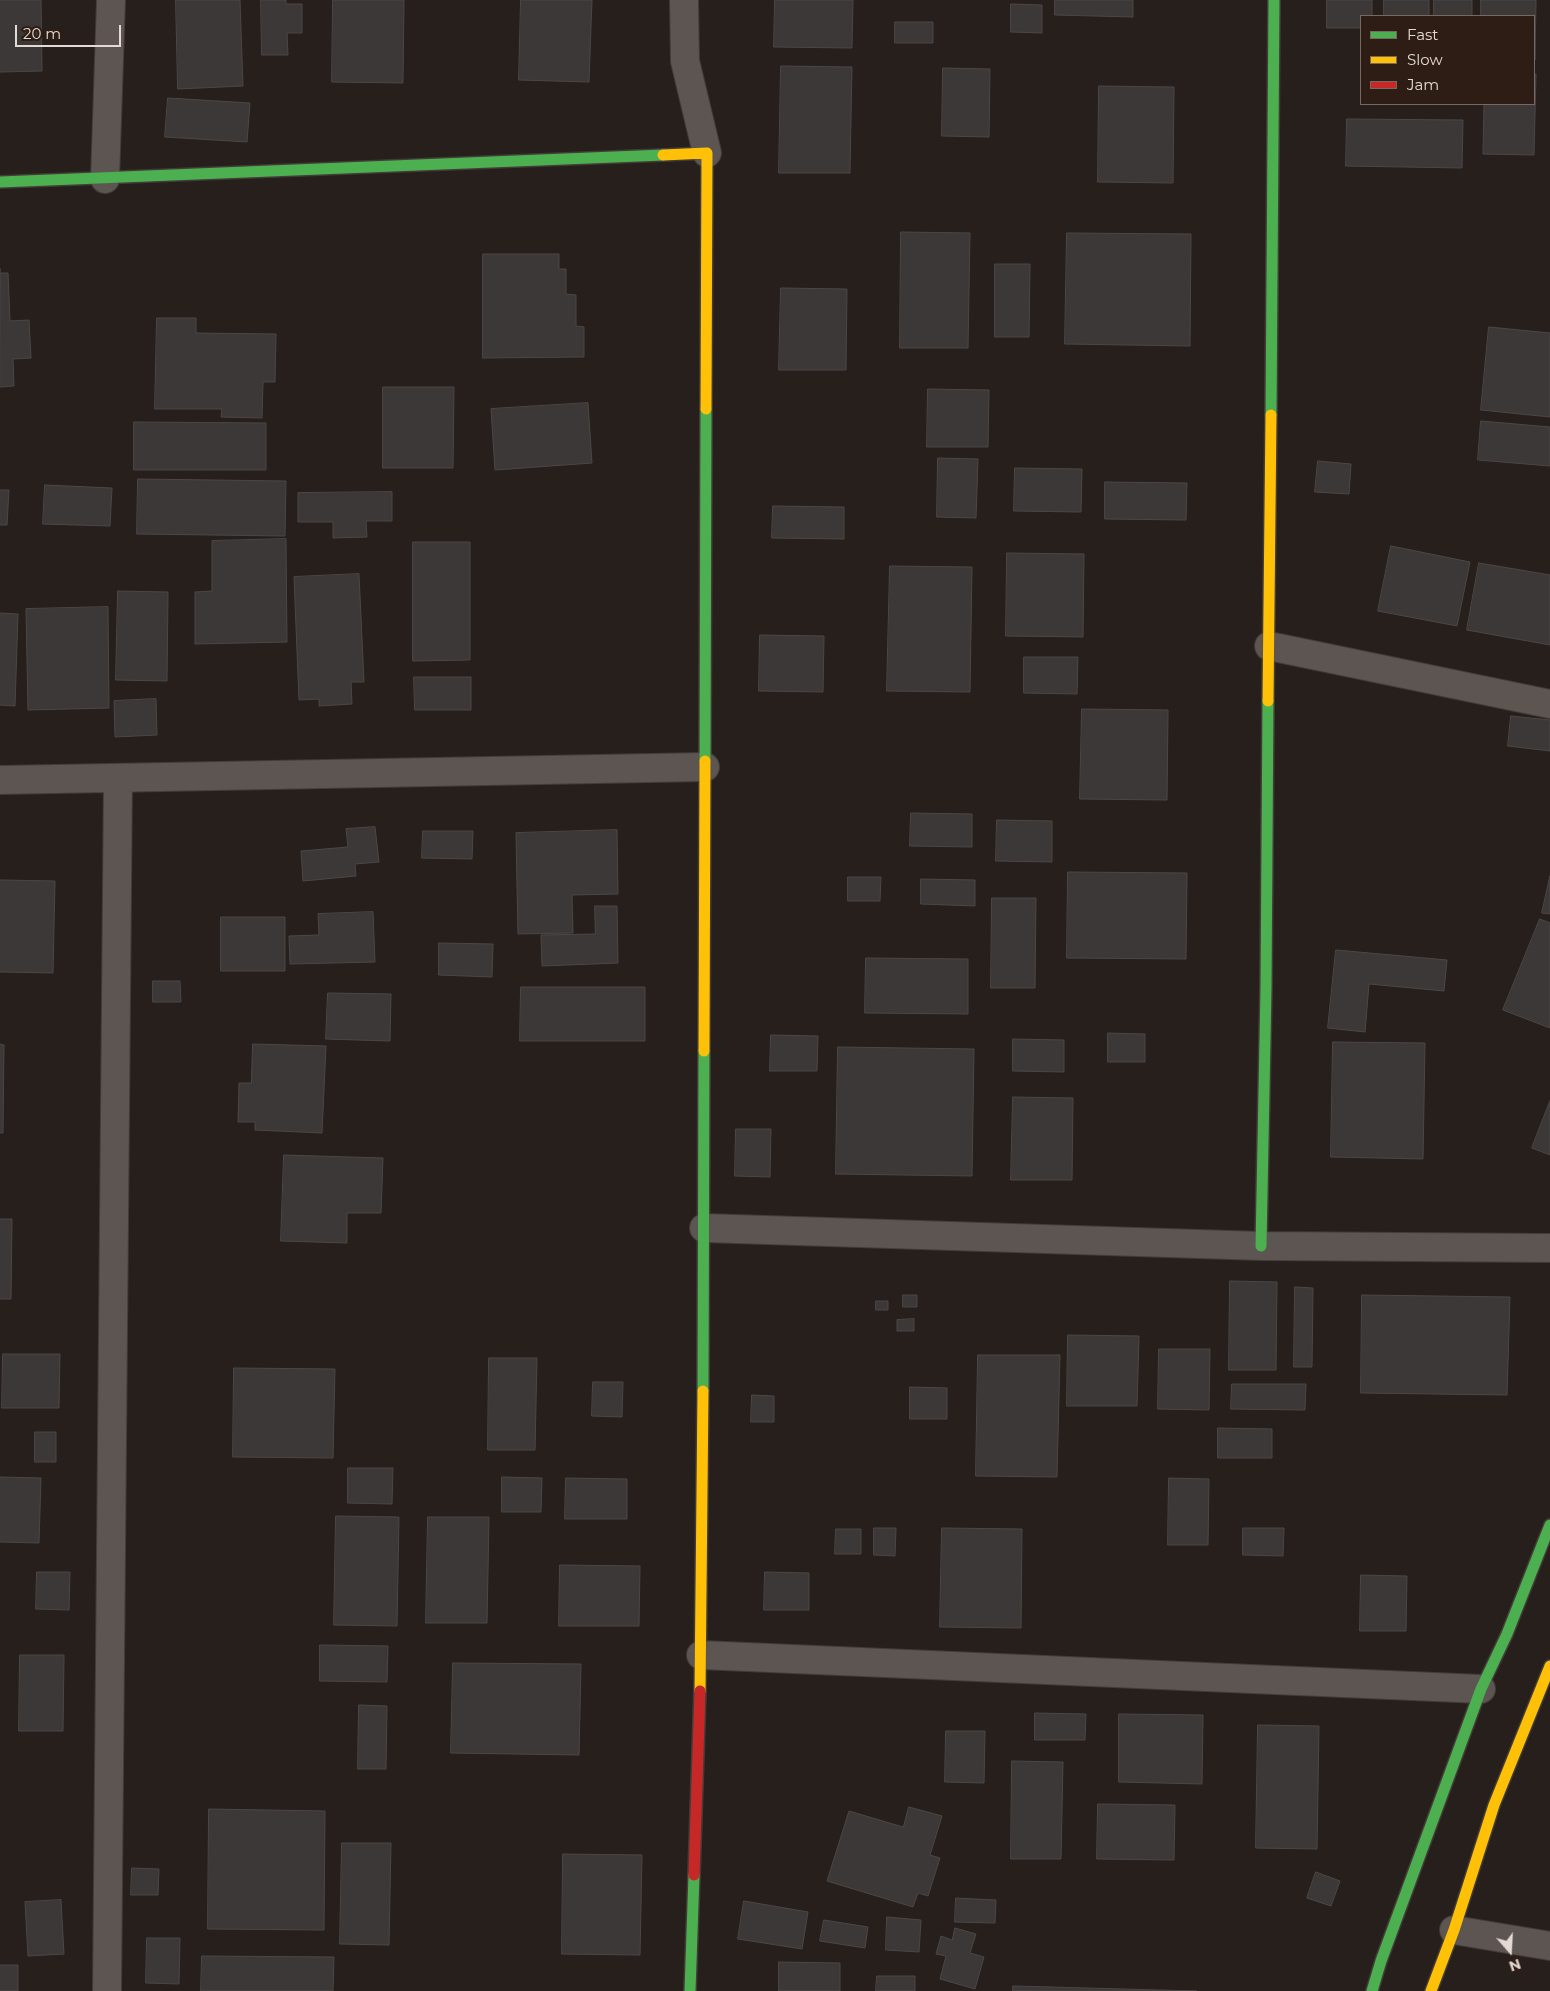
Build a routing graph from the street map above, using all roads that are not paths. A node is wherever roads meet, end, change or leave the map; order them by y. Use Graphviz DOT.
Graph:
graph roads {
  1 [pos="111,0"];
  2 [pos="684,0"];
  3 [pos="1274,0"];
  4 [pos="707,153"];
  5 [pos="105,179"];
  6 [pos="0,182"];
  7 [pos="1269,646"];
  8 [pos="1550,704"];
  9 [pos="706,767"];
  10 [pos="118,779"];
  11 [pos="0,780"];
  12 [pos="704,1228"];
  13 [pos="1261,1246"];
  14 [pos="1550,1248"];
  15 [pos="1550,1525"];
  16 [pos="701,1655"];
  17 [pos="1550,1666"];
  18 [pos="1481,1689"];
  19 [pos="1454,1930"];
  20 [pos="1550,1946"];
  21 [pos="106,1991"];
  22 [pos="690,1991"];
  23 [pos="1372,1991"];
  24 [pos="1431,1991"];
  1 -- 5 [label="street"];
  2 -- 4 [label="street"];
  3 -- 7 [label="street"];
  4 -- 5 [label="street"];
  4 -- 9 [label="street"];
  5 -- 6 [label="street"];
  7 -- 8 [label="street"];
  7 -- 13 [label="street"];
  9 -- 10 [label="street"];
  9 -- 12 [label="street"];
  10 -- 11 [label="street"];
  10 -- 21 [label="street"];
  12 -- 13 [label="street"];
  12 -- 16 [label="street"];
  13 -- 14 [label="street"];
  15 -- 18 [label="street"];
  16 -- 18 [label="street"];
  16 -- 22 [label="street"];
  17 -- 19 [label="street"];
  18 -- 23 [label="street"];
  19 -- 20 [label="street"];
  19 -- 24 [label="street"];
}
